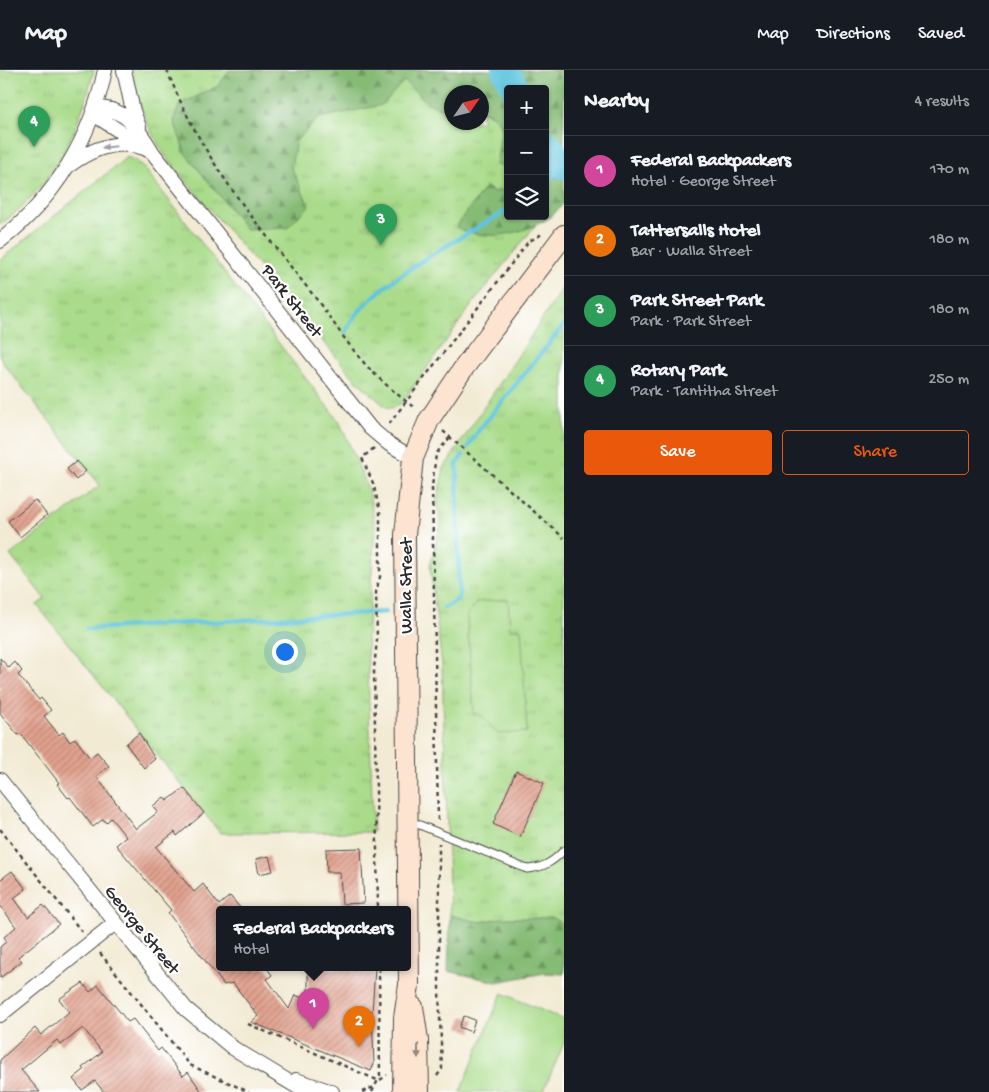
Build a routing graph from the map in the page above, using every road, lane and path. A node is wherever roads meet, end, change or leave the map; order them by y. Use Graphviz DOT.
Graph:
graph roads {
  1 [pos="105,70"];
  2 [pos="124,70"];
  3 [pos="167,70"];
  4 [pos="95,109"];
  5 [pos="141,133"];
  6 [pos="151,152"];
  7 [pos="68,166"];
  8 [pos="555,234"];
  9 [pos="0,241"];
  10 [pos="408,402"];
  11 [pos="419,412"];
  12 [pos="441,430"];
  13 [pos="380,437"];
  14 [pos="450,437"];
  15 [pos="413,458"];
  16 [pos="564,538"];
  17 [pos="0,780"];
  18 [pos="407,819"];
  19 [pos="0,829"];
  20 [pos="438,833"];
  21 [pos="564,850"];
  22 [pos="378,906"];
  23 [pos="408,906"];
  24 [pos="115,923"];
  25 [pos="91,942"];
  26 [pos="379,971"];
  27 [pos="409,971"];
  28 [pos="409,985"];
  29 [pos="0,1015"];
  30 [pos="248,1024"];
  31 [pos="281,1075"];
  32 [pos="436,1079"];
  33 [pos="379,1080"];
  34 [pos="398,1086"];
  35 [pos="374,1087"];
  36 [pos="249,1092"];
  37 [pos="306,1092"];
  38 [pos="332,1092"];
  39 [pos="362,1092"];
  40 [pos="372,1092"];
  41 [pos="418,1092"];
  1 -- 4 [label="street"];
  2 -- 5 [label="street, Park Street"];
  3 -- 10 [label="path"];
  4 -- 5 [label="street, Park Street"];
  4 -- 6 [label="street, Park Street"];
  4 -- 7 [label="street"];
  5 -- 6 [label="street, Park Street"];
  6 -- 7 [label="street, one-way"];
  6 -- 13 [label="street, Park Street"];
  7 -- 9 [label="street"];
  8 -- 10 [label="path"];
  8 -- 15 [label="street, Walla Street"];
  10 -- 11 [label="path"];
  10 -- 13 [label="path"];
  12 -- 14 [label="path"];
  13 -- 15 [label="street, Park Street"];
  13 -- 22 [label="path"];
  14 -- 16 [label="path"];
  14 -- 20 [label="path"];
  15 -- 18 [label="street, Walla Street"];
  17 -- 24 [label="street, George Street"];
  18 -- 20 [label="lane"];
  18 -- 23 [label="street, Walla Street"];
  19 -- 25 [label="path"];
  20 -- 21 [label="lane"];
  20 -- 32 [label="path"];
  24 -- 25 [label="street"];
  24 -- 31 [label="street, George Street"];
  25 -- 29 [label="street"];
  25 -- 36 [label="path"];
  26 -- 33 [label="path"];
  27 -- 28 [label="street, Walla Street"];
  28 -- 34 [label="street, Walla Street"];
  28 -- 41 [label="street, Walla Street, one-way"];
  30 -- 33 [label="path"];
  31 -- 37 [label="street, George Street"];
  31 -- 38 [label="street, George Street"];
  33 -- 34 [label="path"];
  33 -- 35 [label="path"];
  35 -- 39 [label="path"];
  35 -- 40 [label="path"];
}
